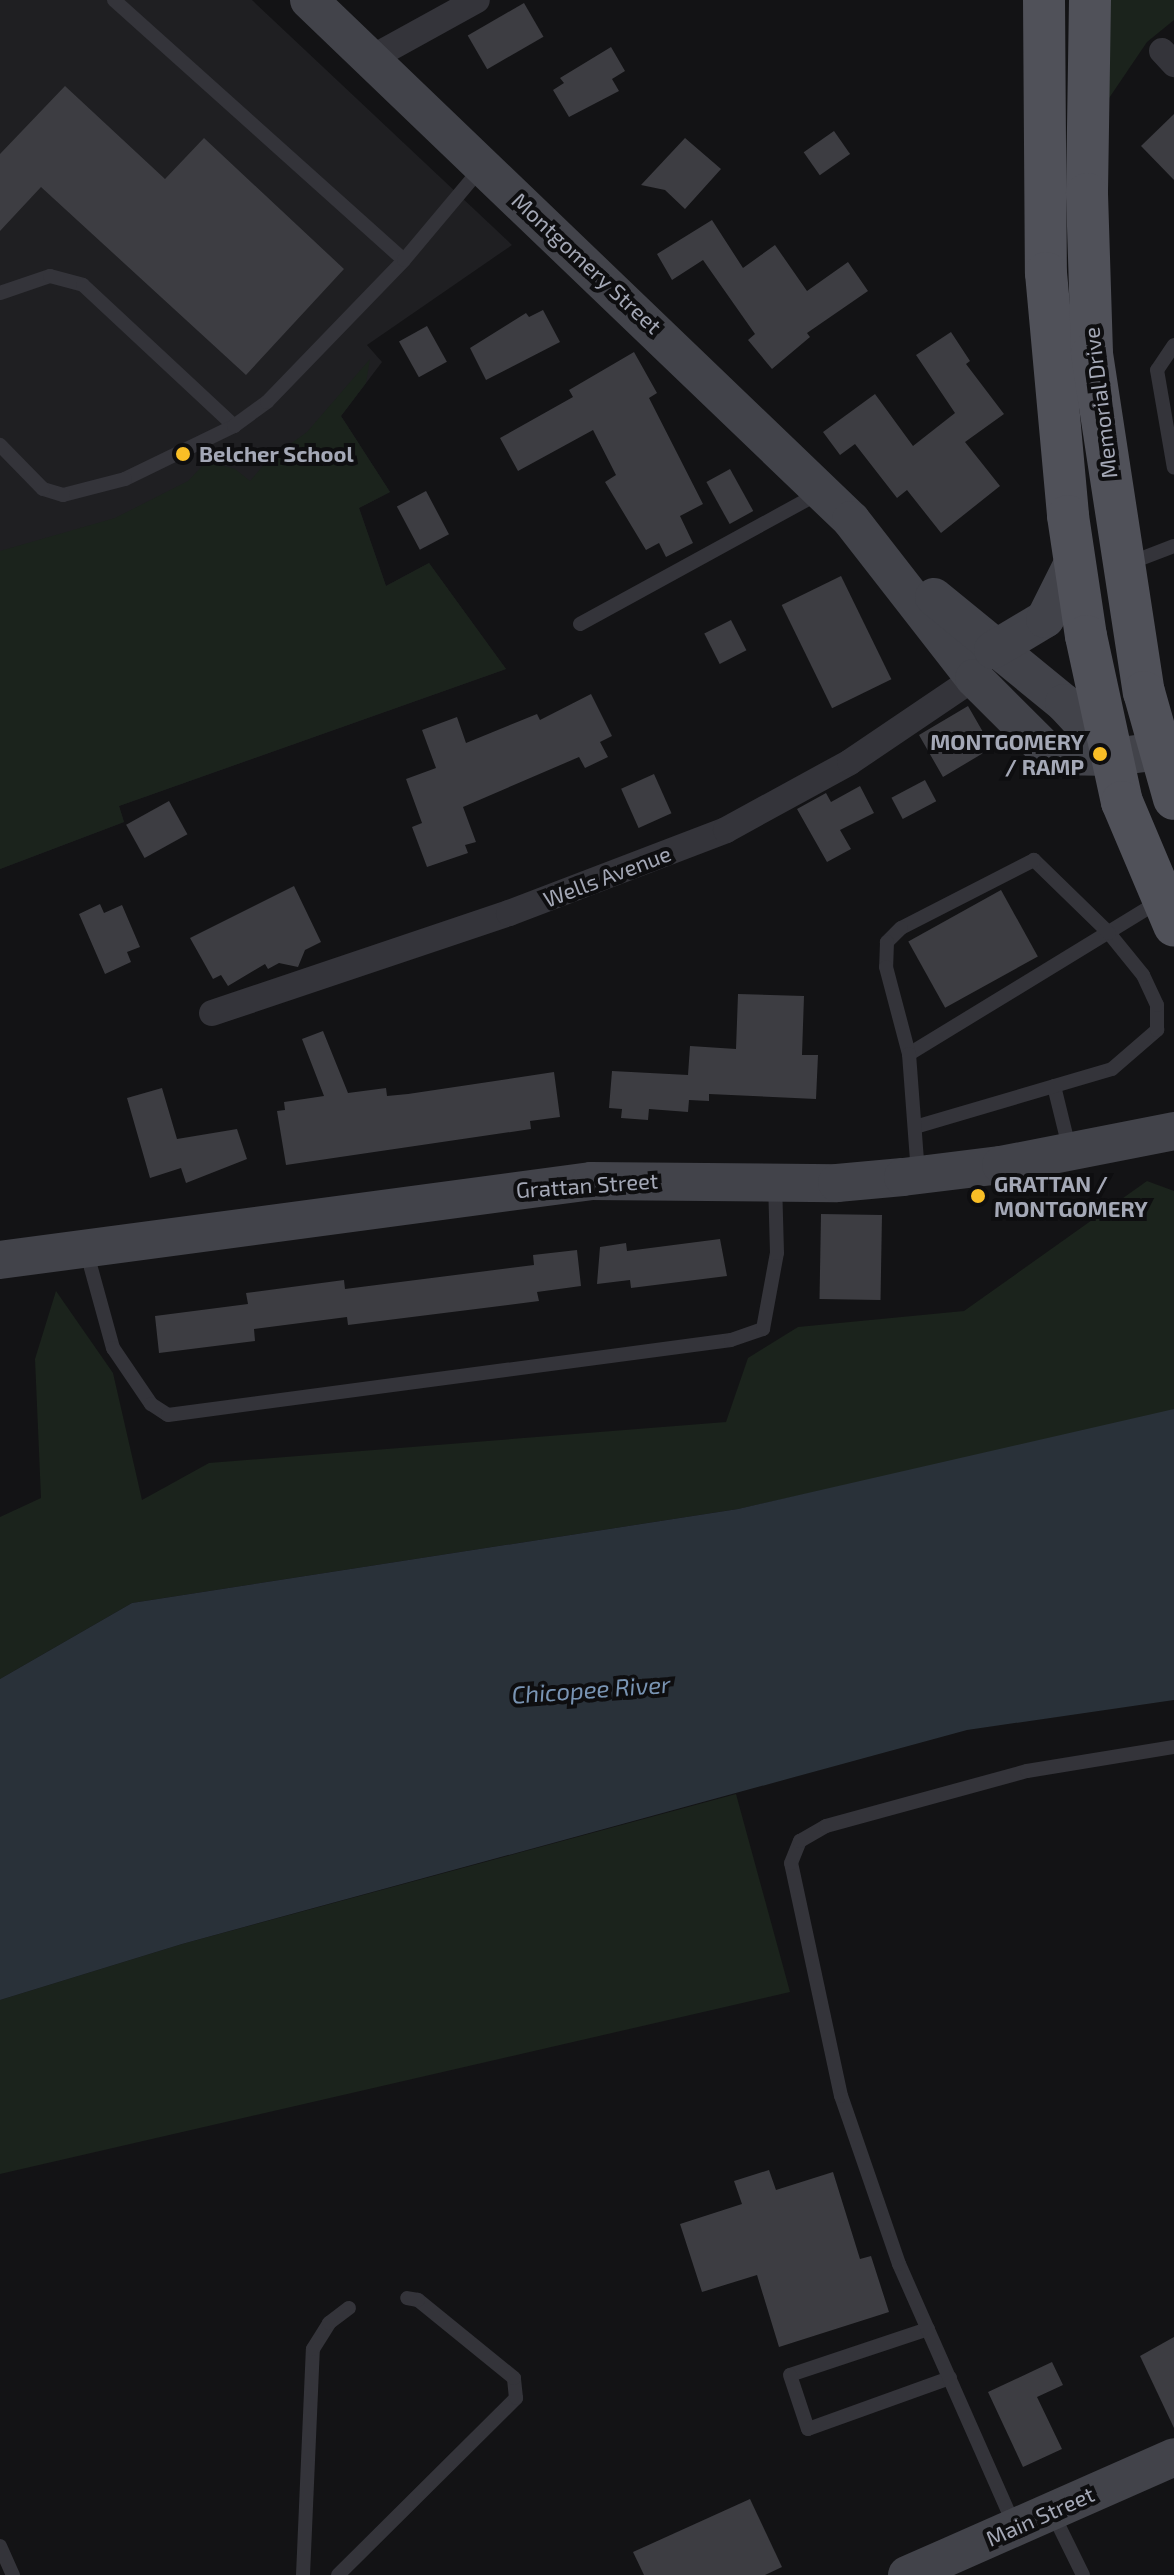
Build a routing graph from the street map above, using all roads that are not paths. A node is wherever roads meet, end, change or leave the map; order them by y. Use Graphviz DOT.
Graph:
graph roads {
  1 [pos="114,0"];
  2 [pos="309,0"];
  3 [pos="477,0"];
  4 [pos="1044,0"];
  5 [pos="1090,0"];
  6 [pos="370,59"];
  7 [pos="484,165"];
  8 [pos="404,260"];
  9 [pos="0,293"];
  10 [pos="1174,345"];
  11 [pos="234,426"];
  12 [pos="0,445"];
  13 [pos="1174,468"];
  14 [pos="823,491"];
  15 [pos="1174,546"];
  16 [pos="1075,559"];
  17 [pos="1123,565"];
  18 [pos="580,624"];
  19 [pos="983,664"];
  20 [pos="1168,743"];
  21 [pos="1114,757"];
  22 [pos="1174,799"];
  23 [pos="1170,906"];
  24 [pos="1109,933"];
  25 [pos="212,1013"];
  26 [pos="909,1054"];
  27 [pos="1054,1086"];
  28 [pos="915,1127"];
  29 [pos="1174,1131"];
  30 [pos="1070,1153"];
  31 [pos="918,1175"];
  32 [pos="775,1180"];
  33 [pos="86,1249"];
  34 [pos="0,1260"];
  35 [pos="1174,1747"];
  36 [pos="407,2298"];
  37 [pos="349,2308"];
  38 [pos="928,2329"];
  39 [pos="950,2378"];
  40 [pos="1174,2457"];
  41 [pos="1052,2511"];
  42 [pos="1015,2527"];
  43 [pos="0,2546"];
  44 [pos="13,2575"];
  45 [pos="303,2575"];
  46 [pos="338,2575"];
  47 [pos="907,2575"];
  48 [pos="1083,2575"];
  1 -- 8 [label="lane"];
  2 -- 6 [label="main road, Montgomery Street"];
  3 -- 6 [label="street"];
  4 -- 16 [label="main road, Memorial Drive"];
  5 -- 17 [label="main road, Memorial Drive"];
  6 -- 7 [label="main road, Montgomery Street"];
  7 -- 8 [label="lane"];
  7 -- 14 [label="main road, Montgomery Street"];
  8 -- 11 [label="lane"];
  9 -- 11 [label="lane"];
  10 -- 13 [label="lane"];
  11 -- 12 [label="lane"];
  14 -- 18 [label="lane"];
  14 -- 19 [label="main road, Montgomery Street"];
  15 -- 17 [label="lane"];
  16 -- 19 [label="main road"];
  16 -- 21 [label="main road, Memorial Drive"];
  17 -- 20 [label="main road, Memorial Drive"];
  19 -- 21 [label="main road, Montgomery Street"];
  19 -- 21 [label="main road, Montgomery Street"];
  19 -- 25 [label="street, Wells Avenue"];
  20 -- 21 [label="main road"];
  20 -- 22 [label="main road, Memorial Drive"];
  21 -- 23 [label="main road, Memorial Drive"];
  23 -- 24 [label="lane"];
  24 -- 26 [label="lane"];
  24 -- 26 [label="lane"];
  24 -- 27 [label="lane"];
  26 -- 28 [label="lane"];
  27 -- 28 [label="lane"];
  27 -- 30 [label="lane"];
  28 -- 31 [label="lane"];
  29 -- 30 [label="main road, Grattan Street"];
  30 -- 31 [label="main road, Grattan Street"];
  31 -- 32 [label="main road, Grattan Street"];
  32 -- 33 [label="main road, Grattan Street"];
  32 -- 33 [label="lane"];
  33 -- 34 [label="main road, Grattan Street"];
  35 -- 38 [label="lane"];
  36 -- 46 [label="lane"];
  37 -- 45 [label="lane"];
  38 -- 39 [label="lane"];
  38 -- 39 [label="lane"];
  39 -- 42 [label="lane"];
  40 -- 41 [label="main road, Main Street"];
  41 -- 42 [label="main road, Main Street"];
  41 -- 48 [label="lane"];
  42 -- 47 [label="main road, Main Street"];
  43 -- 44 [label="lane"];
}
